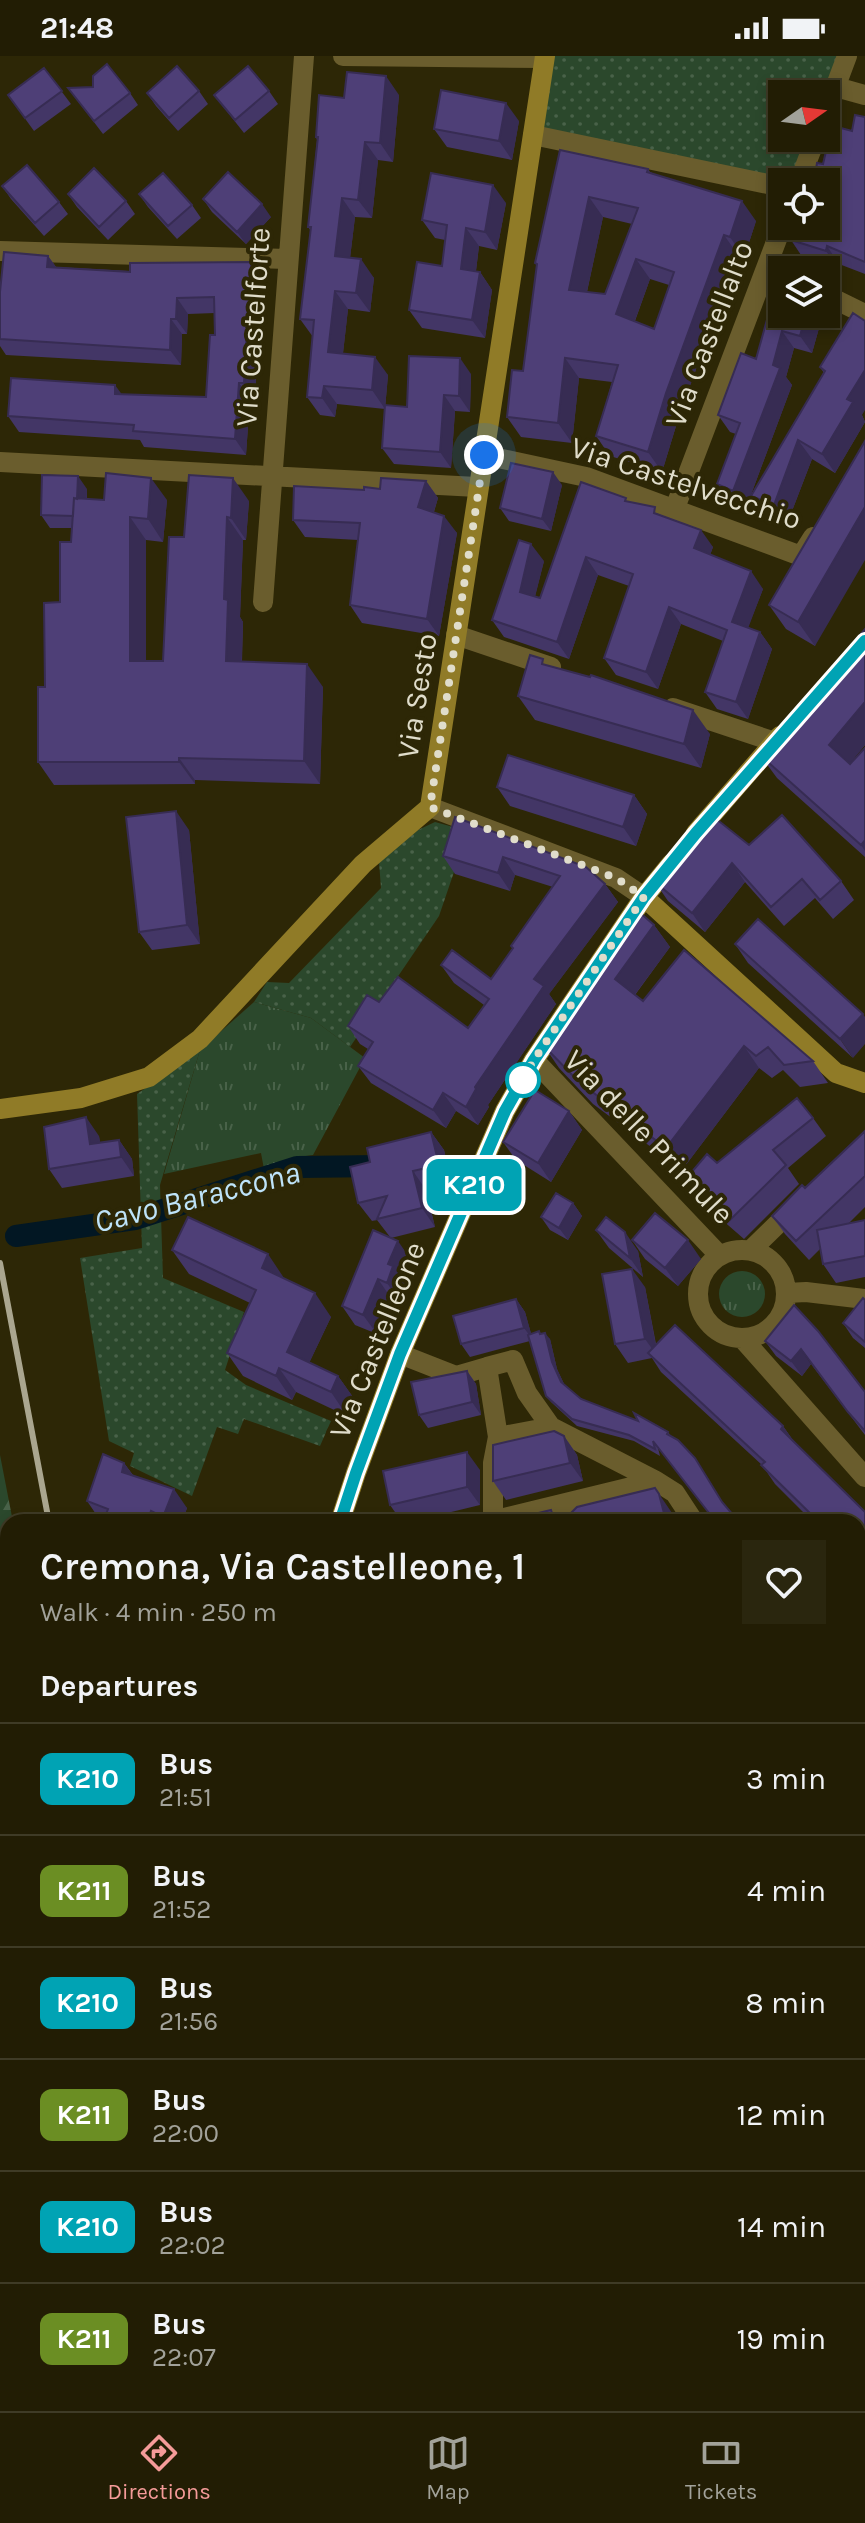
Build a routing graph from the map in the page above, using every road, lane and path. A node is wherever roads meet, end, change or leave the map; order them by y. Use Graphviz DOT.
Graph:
graph roads {
  1 [pos="304,56"];
  2 [pos="343,56"];
  3 [pos="847,56"];
  4 [pos="544,57"];
  5 [pos="838,80"];
  6 [pos="840,88"];
  7 [pos="865,95"];
  8 [pos="533,135"];
  9 [pos="768,184"];
  10 [pos="0,251"];
  11 [pos="287,259"];
  12 [pos="768,288"];
  13 [pos="840,302"];
  14 [pos="865,314"];
  15 [pos="484,455"];
  16 [pos="0,462"];
  17 [pos="273,475"];
  18 [pos="477,487"];
  19 [pos="675,508"];
  20 [pos="825,518"];
  21 [pos="263,602"];
  22 [pos="456,635"];
  23 [pos="576,676"];
  24 [pos="651,701"];
  25 [pos="795,720"];
  26 [pos="775,742"];
  27 [pos="430,807"];
  28 [pos="644,897"];
  29 [pos="534,1060"];
  30 [pos="865,1083"];
  31 [pos="0,1109"];
  32 [pos="813,1188"];
  33 [pos="751,1250"];
  34 [pos="720,1256"];
  35 [pos="787,1293"];
  36 [pos="865,1299"];
  37 [pos="742,1338"];
  38 [pos="400,1354"];
  39 [pos="487,1367"];
  40 [pos="551,1427"];
  41 [pos="498,1437"];
  42 [pos="865,1477"];
  43 [pos="656,1481"];
  44 [pos="574,1501"];
  45 [pos="343,1514"];
  46 [pos="491,1514"];
  47 [pos="520,1514"];
  48 [pos="576,1514"];
  49 [pos="689,1514"];
  1 -- 11 [label="street, Via Castelforte"];
  2 -- 4 [label="street"];
  3 -- 5 [label="street"];
  4 -- 8 [label="street, Via Sesto"];
  6 -- 7 [label="street"];
  8 -- 9 [label="street"];
  8 -- 15 [label="street, Via Sesto"];
  10 -- 11 [label="street"];
  11 -- 17 [label="street, Via Castelforte"];
  12 -- 19 [label="street, Via Castellalto"];
  13 -- 14 [label="street"];
  15 -- 18 [label="street, Via Sesto"];
  15 -- 19 [label="street, Via Castelvecchio"];
  16 -- 17 [label="street"];
  17 -- 18 [label="street"];
  17 -- 21 [label="street, Via Castelforte"];
  18 -- 22 [label="street, Via Sesto"];
  19 -- 20 [label="street, Via Castelvecchio"];
  22 -- 23 [label="street"];
  22 -- 27 [label="street, Via Sesto"];
  24 -- 26 [label="street"];
  25 -- 26 [label="street, Via Castelleone"];
  26 -- 28 [label="street, Via Castelleone"];
  27 -- 28 [label="street"];
  27 -- 31 [label="street"];
  28 -- 29 [label="street, Via Castelleone"];
  28 -- 30 [label="street"];
  29 -- 34 [label="street, Via delle Primule"];
  29 -- 38 [label="street, Via Castelleone"];
  32 -- 33 [label="street"];
  33 -- 34 [label="street"];
  33 -- 35 [label="street"];
  34 -- 37 [label="street"];
  35 -- 36 [label="street"];
  35 -- 37 [label="street"];
  37 -- 42 [label="street"];
  38 -- 39 [label="street"];
  38 -- 45 [label="street, Via Castelleone"];
  39 -- 40 [label="street"];
  39 -- 41 [label="street"];
  40 -- 41 [label="street"];
  40 -- 43 [label="street"];
  41 -- 46 [label="street"];
  43 -- 44 [label="street"];
  43 -- 49 [label="street"];
  44 -- 47 [label="street"];
  44 -- 48 [label="street"];
}
